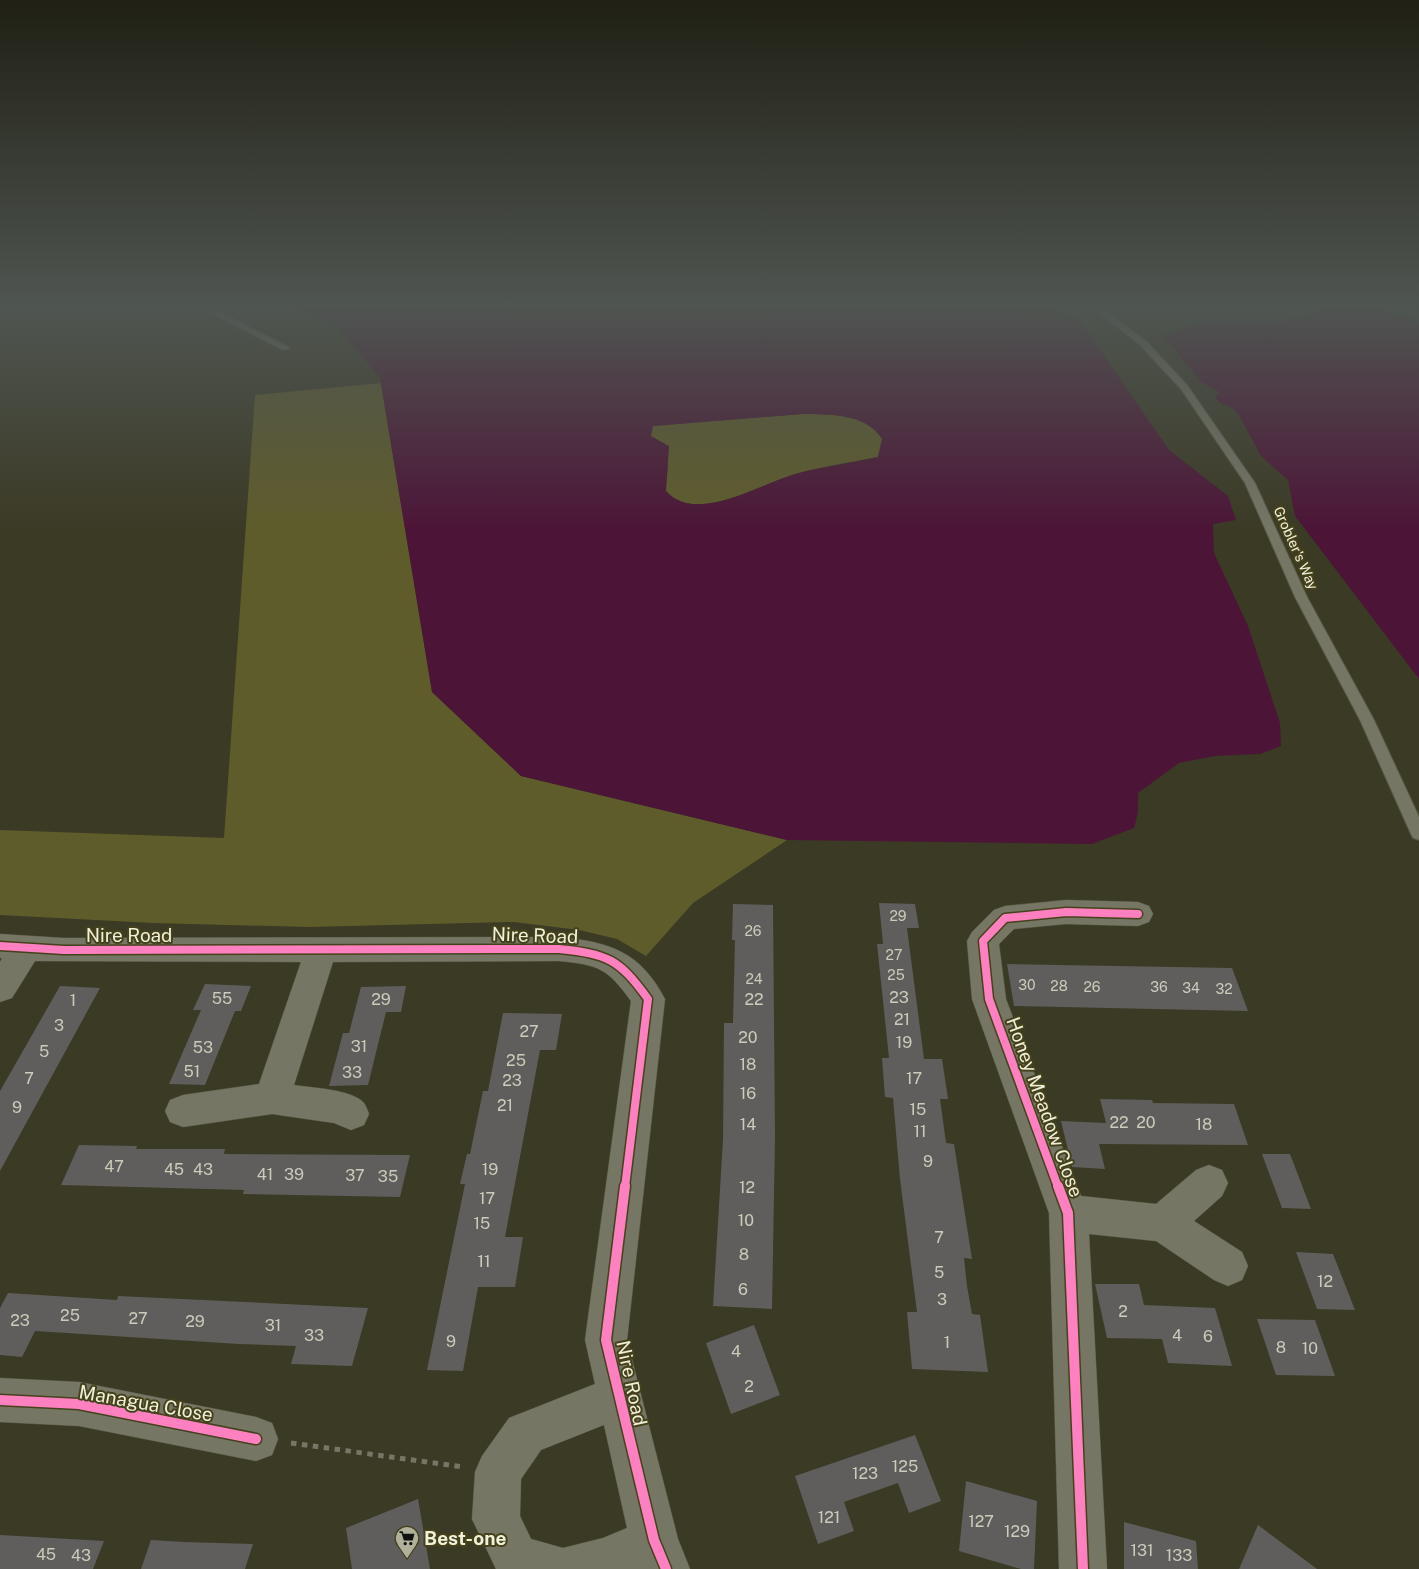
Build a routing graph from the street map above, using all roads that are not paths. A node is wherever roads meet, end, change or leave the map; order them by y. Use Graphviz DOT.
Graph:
graph roads {
  1 [pos="1180,382"];
  2 [pos="1419,834"];
  3 [pos="1138,914"];
  4 [pos="13,946"];
  5 [pos="321,950"];
  6 [pos="0,988"];
  7 [pos="272,1098"];
  8 [pos="183,1111"];
  9 [pos="352,1114"];
  10 [pos="1209,1183"];
  11 [pos="1068,1213"];
  12 [pos="1163,1223"];
  13 [pos="1228,1266"];
  14 [pos="618,1398"];
  15 [pos="0,1400"];
  16 [pos="256,1439"];
  17 [pos="660,1555"];
  18 [pos="555,1569"];
  19 [pos="571,1569"];
  20 [pos="1083,1569"];
  1 -- 2 [label="lane, Grobler's Way"];
  3 -- 11 [label="street, Honey Meadow Close"];
  4 -- 5 [label="street, Nire Road"];
  4 -- 6 [label="street"];
  5 -- 7 [label="street"];
  5 -- 14 [label="street, Nire Road"];
  7 -- 8 [label="street"];
  7 -- 9 [label="street"];
  10 -- 12 [label="street"];
  11 -- 12 [label="street, Honey Meadow Close"];
  11 -- 20 [label="street, Honey Meadow Close"];
  12 -- 13 [label="street, Honey Meadow Close"];
  14 -- 17 [label="street, Nire Road"];
  14 -- 18 [label="street, Nire Road"];
  15 -- 16 [label="street, Managua Close"];
  17 -- 19 [label="street, Nire Road"];
}
